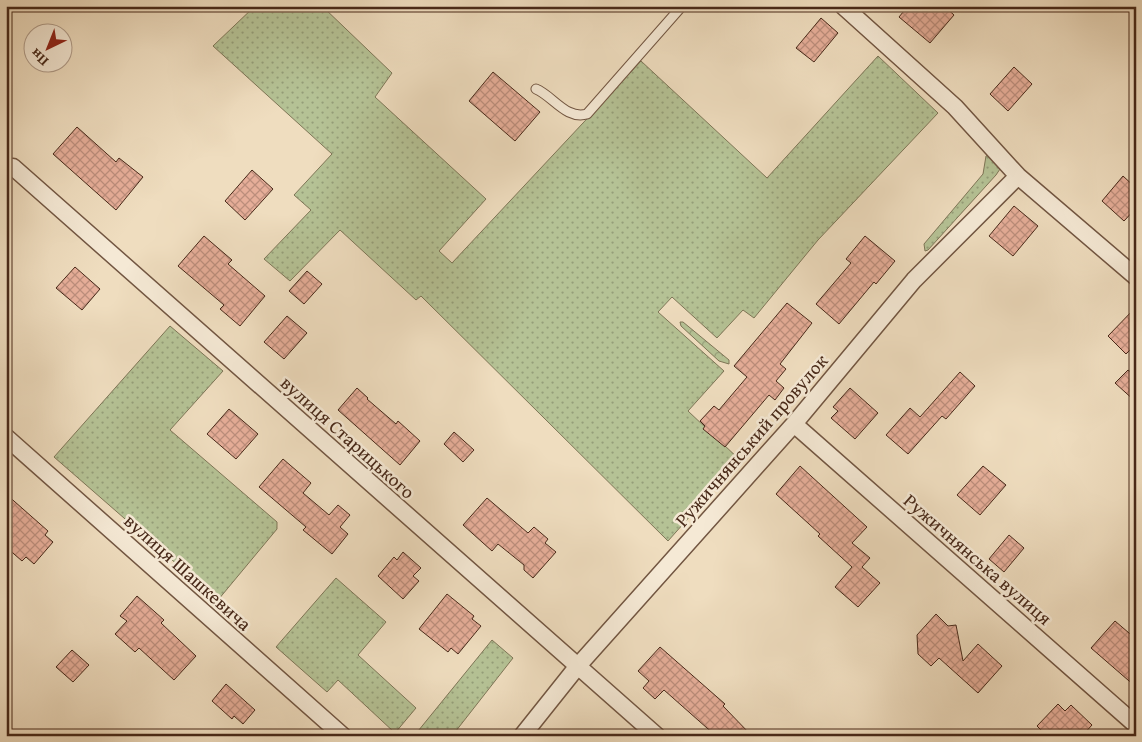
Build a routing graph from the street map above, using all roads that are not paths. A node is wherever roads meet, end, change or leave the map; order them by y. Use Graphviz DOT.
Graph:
graph roads {
  1 [pos="682,6"];
  2 [pos="843,6"];
  3 [pos="536,89"];
  4 [pos="13,167"];
  5 [pos="1018,176"];
  6 [pos="1136,277"];
  7 [pos="794,424"];
  8 [pos="6,437"];
  9 [pos="577,667"];
  10 [pos="1136,725"];
  11 [pos="343,736"];
  12 [pos="522,736"];
  13 [pos="657,736"];
  1 -- 3 [label="lane"];
  2 -- 5 [label="street"];
  4 -- 9 [label="street, вулиця Старицького"];
  5 -- 6 [label="street"];
  5 -- 7 [label="street, Ружичнянський провулок"];
  7 -- 9 [label="street, Ружичнянський провулок"];
  7 -- 10 [label="street, Ружичнянська вулиця"];
  8 -- 11 [label="street, вулиця Шашкевича"];
  9 -- 12 [label="street, Ружичнянський провулок"];
  9 -- 13 [label="street, вулиця Старицького"];
}
